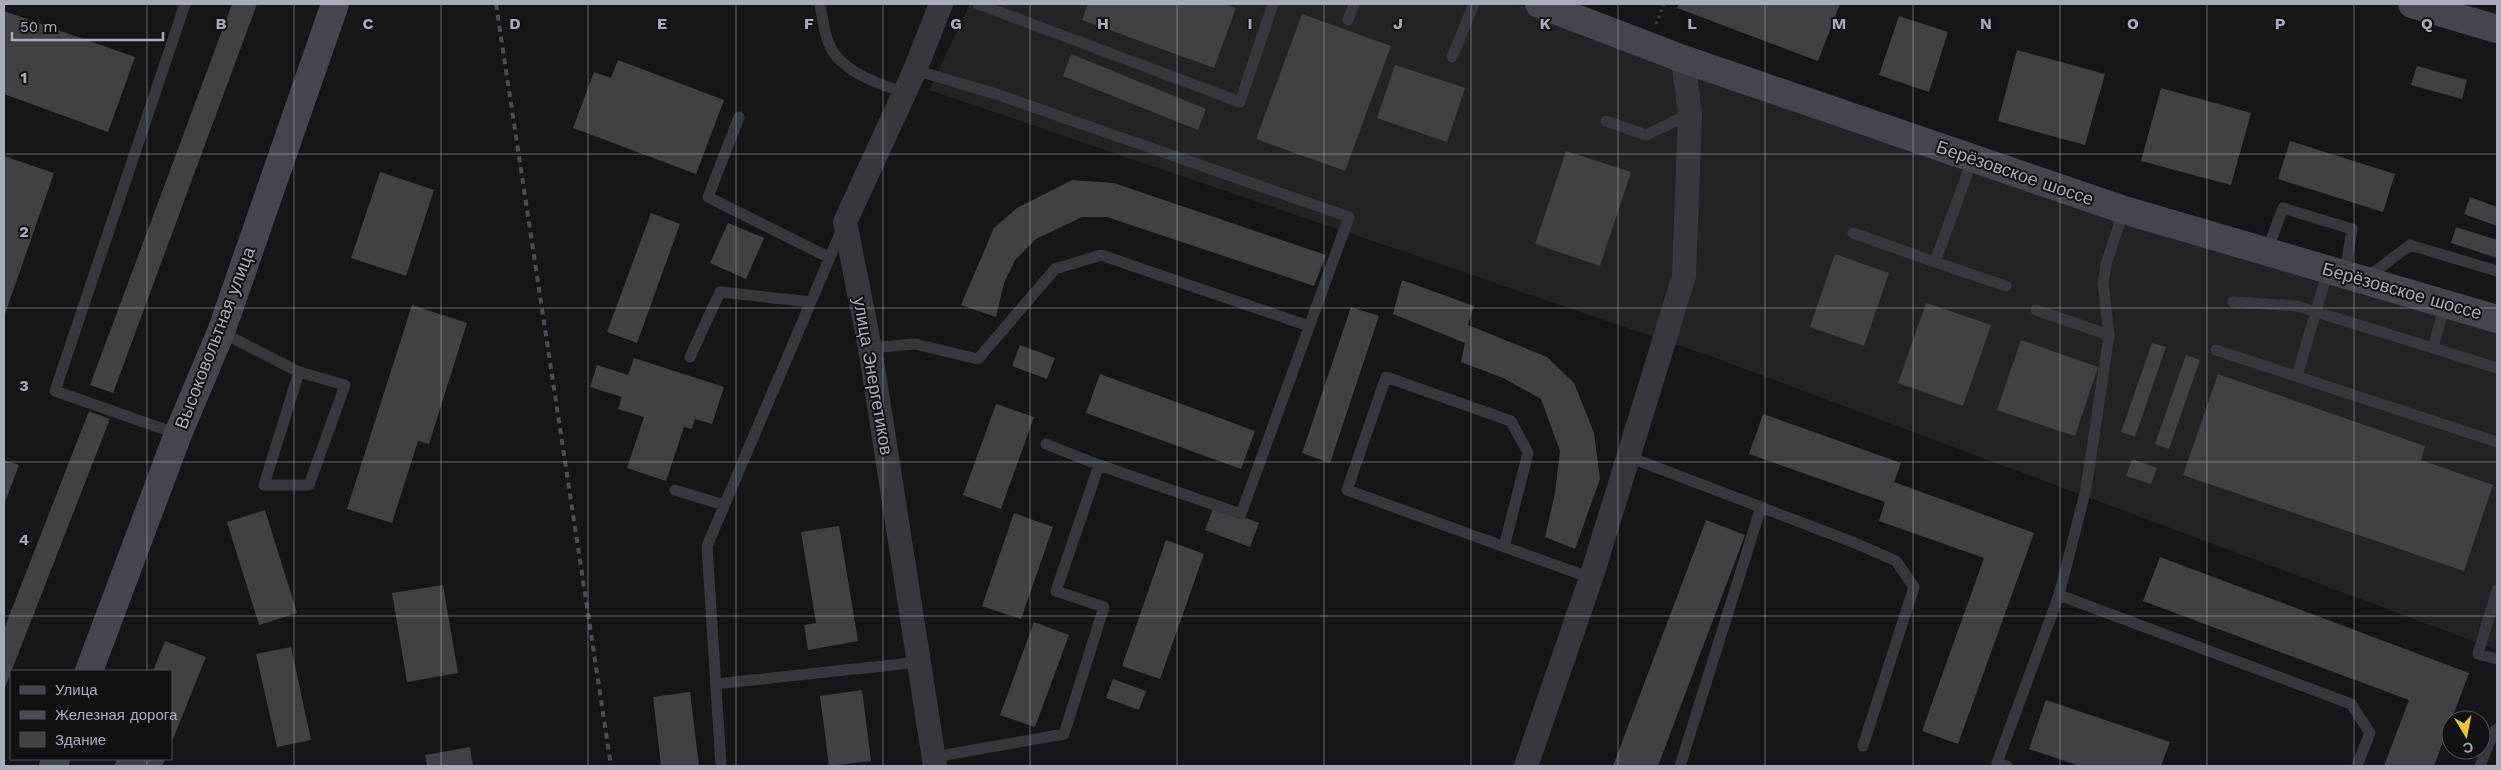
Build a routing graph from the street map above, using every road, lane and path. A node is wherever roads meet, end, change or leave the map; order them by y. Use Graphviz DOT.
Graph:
graph roads {
  1 [pos="185,4"];
  2 [pos="335,4"];
  3 [pos="820,4"];
  4 [pos="942,4"];
  5 [pos="978,4"];
  6 [pos="1273,4"];
  7 [pos="1354,4"];
  8 [pos="1474,4"];
  9 [pos="1539,4"];
  10 [pos="2412,4"];
  11 [pos="1348,20"];
  12 [pos="2497,30"];
  13 [pos="1452,57"];
  14 [pos="1683,59"];
  15 [pos="915,70"];
  16 [pos="904,93"];
  17 [pos="1690,114"];
  18 [pos="739,117"];
  19 [pos="1606,121"];
  20 [pos="1973,158"];
  21 [pos="2124,210"];
  22 [pos="846,222"];
  23 [pos="1853,233"];
  24 [pos="2267,252"];
  25 [pos="830,258"];
  26 [pos="1935,262"];
  27 [pos="2497,270"];
  28 [pos="2346,274"];
  29 [pos="2006,286"];
  30 [pos="811,302"];
  31 [pos="2233,302"];
  32 [pos="2446,303"];
  33 [pos="2036,310"];
  34 [pos="2497,319"];
  35 [pos="1309,326"];
  36 [pos="221,332"];
  37 [pos="2109,335"];
  38 [pos="870,348"];
  39 [pos="2433,348"];
  40 [pos="2216,350"];
  41 [pos="690,357"];
  42 [pos="2497,368"];
  43 [pos="300,372"];
  44 [pos="2297,376"];
  45 [pos="178,434"];
  46 [pos="2497,442"];
  47 [pos="1046,444"];
  48 [pos="1629,457"];
  49 [pos="1099,465"];
  50 [pos="675,490"];
  51 [pos="724,506"];
  52 [pos="1761,507"];
  53 [pos="1504,547"];
  54 [pos="1591,578"];
  55 [pos="2497,590"];
  56 [pos="2059,595"];
  57 [pos="2497,659"];
  58 [pos="920,662"];
  59 [pos="89,670"];
  60 [pos="716,684"];
  61 [pos="2497,729"];
  62 [pos="1863,746"];
  63 [pos="935,762"];
  64 [pos="721,766"];
  65 [pos="1526,766"];
  66 [pos="1680,766"];
  67 [pos="2007,766"];
  68 [pos="2357,766"];
  69 [pos="2480,766"];
  1 -- 45 [label="lane"];
  2 -- 36 [label="main road, Высоковольтная улица"];
  3 -- 16 [label="lane"];
  4 -- 15 [label="street"];
  5 -- 6 [label="lane"];
  7 -- 11 [label="lane"];
  8 -- 13 [label="lane"];
  9 -- 14 [label="main road, Берёзовское шоссе"];
  10 -- 12 [label="main road"];
  14 -- 17 [label="street"];
  14 -- 20 [label="main road, Берёзовское шоссе"];
  15 -- 16 [label="street"];
  15 -- 35 [label="lane"];
  16 -- 22 [label="street"];
  17 -- 19 [label="lane"];
  17 -- 48 [label="street"];
  18 -- 25 [label="lane"];
  20 -- 21 [label="main road, Берёзовское шоссе"];
  20 -- 26 [label="lane"];
  21 -- 24 [label="main road, Берёзовское шоссе"];
  21 -- 37 [label="lane"];
  22 -- 25 [label="lane"];
  22 -- 38 [label="street, улица Энергетиков"];
  23 -- 26 [label="lane"];
  24 -- 28 [label="main road, Берёзовское шоссе"];
  24 -- 28 [label="lane"];
  25 -- 30 [label="lane"];
  26 -- 29 [label="lane"];
  27 -- 28 [label="lane"];
  28 -- 32 [label="main road, Берёзовское шоссе"];
  28 -- 44 [label="lane"];
  30 -- 41 [label="lane"];
  30 -- 51 [label="lane"];
  31 -- 39 [label="lane"];
  32 -- 34 [label="main road, Берёзовское шоссе"];
  32 -- 39 [label="lane"];
  33 -- 37 [label="lane"];
  35 -- 38 [label="lane"];
  35 -- 49 [label="lane"];
  36 -- 43 [label="lane"];
  36 -- 45 [label="main road, Высоковольтная улица"];
  37 -- 56 [label="lane"];
  38 -- 58 [label="street, улица Энергетиков"];
  39 -- 42 [label="lane"];
  40 -- 44 [label="lane"];
  43 -- 43 [label="lane"];
  44 -- 46 [label="lane"];
  45 -- 59 [label="main road, Высоковольтная улица"];
  47 -- 49 [label="lane"];
  48 -- 52 [label="lane"];
  48 -- 54 [label="street"];
  49 -- 63 [label="lane"];
  50 -- 51 [label="lane"];
  51 -- 60 [label="lane"];
  52 -- 62 [label="lane"];
  52 -- 66 [label="lane"];
  53 -- 53 [label="lane"];
  53 -- 54 [label="lane"];
  54 -- 65 [label="street"];
  55 -- 57 [label="lane"];
  56 -- 67 [label="lane"];
  56 -- 68 [label="lane"];
  58 -- 60 [label="lane"];
  58 -- 63 [label="street, улица Энергетиков"];
  60 -- 64 [label="lane"];
  61 -- 69 [label="lane"];
}
